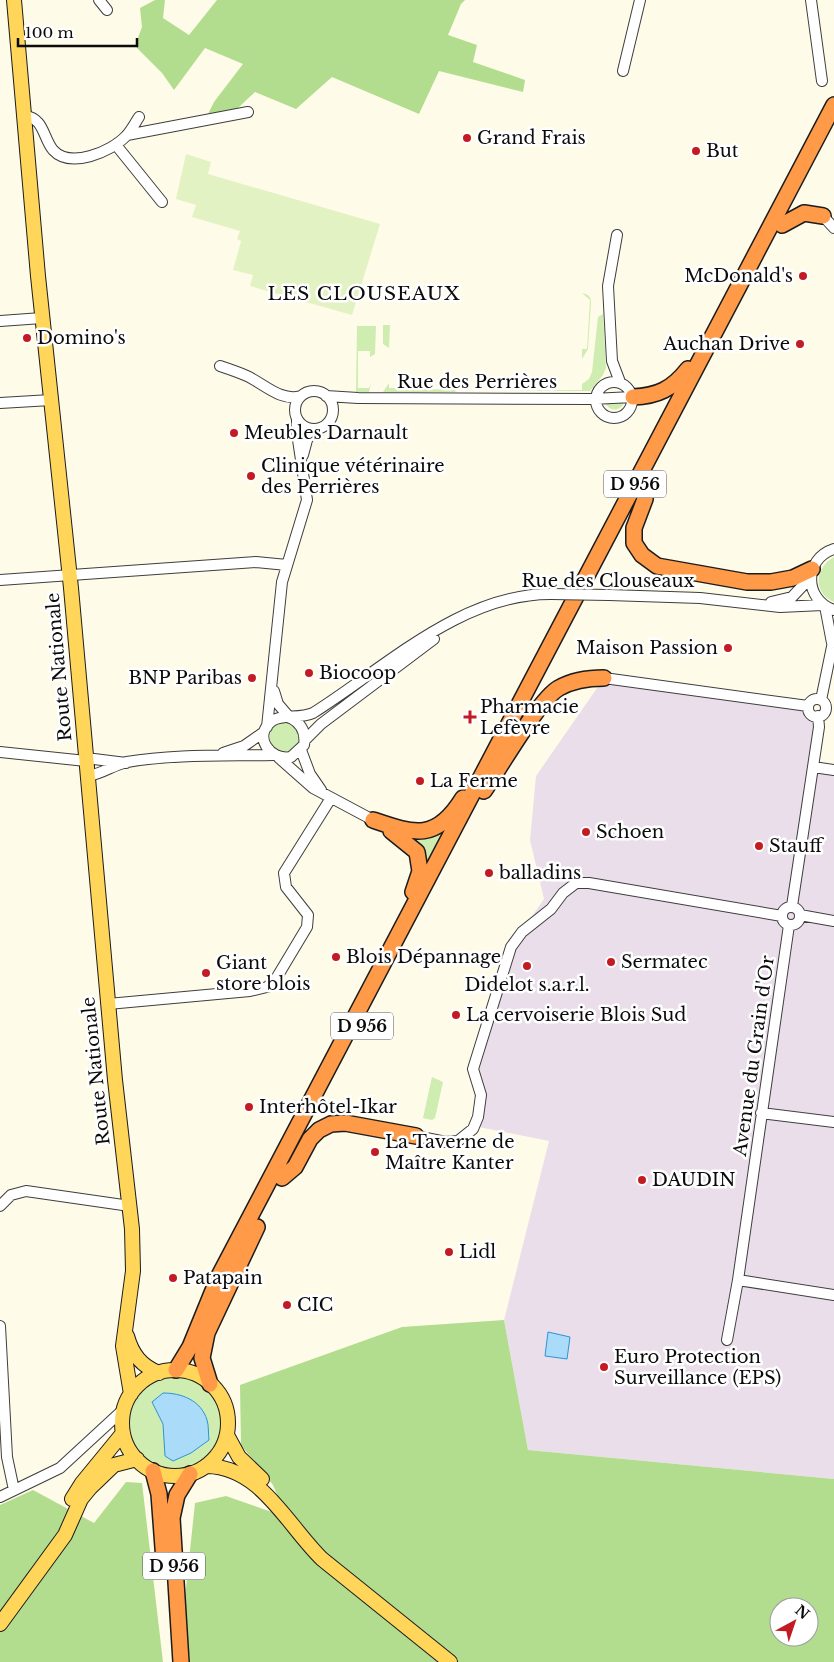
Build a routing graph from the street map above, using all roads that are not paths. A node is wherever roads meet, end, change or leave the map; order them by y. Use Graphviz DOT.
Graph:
graph roads {
  1 [pos="14,0"];
  2 [pos="99,0"];
  3 [pos="640,0"];
  4 [pos="811,0"];
  5 [pos="107,10"];
  6 [pos="623,70"];
  7 [pos="822,81"];
  8 [pos="834,105"];
  9 [pos="248,112"];
  10 [pos="25,116"];
  11 [pos="139,116"];
  12 [pos="834,125"];
  13 [pos="127,135"];
  14 [pos="116,145"];
  15 [pos="162,202"];
  16 [pos="824,216"];
  17 [pos="782,225"];
  18 [pos="834,228"];
  19 [pos="616,235"];
  20 [pos="42,318"];
  21 [pos="722,318"];
  22 [pos="0,320"];
  23 [pos="612,361"];
  24 [pos="220,366"];
  25 [pos="620,382"];
  26 [pos="607,383"];
  27 [pos="281,395"];
  28 [pos="301,396"];
  29 [pos="326,396"];
  30 [pos="633,397"];
  31 [pos="358,398"];
  32 [pos="596,399"];
  33 [pos="51,400"];
  34 [pos="0,403"];
  35 [pos="333,410"];
  36 [pos="296,415"];
  37 [pos="314,429"];
  38 [pos="302,458"];
  39 [pos="646,483"];
  40 [pos="834,549"];
  41 [pos="287,566"];
  42 [pos="811,574"];
  43 [pos="69,576"];
  44 [pos="0,580"];
  45 [pos="760,603"];
  46 [pos="827,607"];
  47 [pos="833,640"];
  48 [pos="604,678"];
  49 [pos="381,679"];
  50 [pos="273,685"];
  51 [pos="821,700"];
  52 [pos="808,706"];
  53 [pos="518,708"];
  54 [pos="818,716"];
  55 [pos="291,718"];
  56 [pos="266,729"];
  57 [pos="303,745"];
  58 [pos="0,752"];
  59 [pos="220,754"];
  60 [pos="276,756"];
  61 [pos="86,760"];
  62 [pos="126,762"];
  63 [pos="813,766"];
  64 [pos="834,770"];
  65 [pos="88,776"];
  66 [pos="484,791"];
  67 [pos="328,796"];
  68 [pos="373,820"];
  69 [pos="792,906"];
  70 [pos="800,915"];
  71 [pos="782,916"];
  72 [pos="834,921"];
  73 [pos="789,925"];
  74 [pos="401,929"];
  75 [pos="108,1004"];
  76 [pos="762,1113"];
  77 [pos="834,1122"];
  78 [pos="416,1136"];
  79 [pos="282,1178"];
  80 [pos="2,1203"];
  81 [pos="130,1206"];
  82 [pos="738,1280"];
  83 [pos="834,1296"];
  84 [pos="0,1326"];
  85 [pos="125,1331"];
  86 [pos="727,1340"];
  87 [pos="176,1370"];
  88 [pos="159,1373"];
  89 [pos="210,1384"];
  90 [pos="131,1394"];
  91 [pos="2,1398"];
  92 [pos="124,1409"];
  93 [pos="123,1432"];
  94 [pos="227,1435"];
  95 [pos="137,1459"];
  96 [pos="206,1466"];
  97 [pos="153,1471"];
  98 [pos="190,1474"];
  99 [pos="14,1490"];
  100 [pos="0,1497"];
  101 [pos="286,1517"];
  102 [pos="55,1547"];
  103 [pos="0,1624"];
  104 [pos="173,1662"];
  105 [pos="181,1662"];
  106 [pos="450,1662"];
  1 -- 10 [label="main road, Route Nationale"];
  2 -- 5 [label="street"];
  3 -- 6 [label="street"];
  4 -- 7 [label="street"];
  8 -- 21 [label="highway, D 956"];
  9 -- 13 [label="street"];
  10 -- 14 [label="street"];
  10 -- 20 [label="main road, Route Nationale"];
  11 -- 13 [label="street"];
  12 -- 17 [label="highway, D 956"];
  13 -- 14 [label="street"];
  14 -- 15 [label="street"];
  16 -- 17 [label="highway"];
  16 -- 18 [label="street"];
  17 -- 39 [label="highway, D 956"];
  19 -- 23 [label="street"];
  20 -- 22 [label="street"];
  20 -- 33 [label="main road, Route Nationale"];
  21 -- 30 [label="highway"];
  21 -- 53 [label="highway, D 956"];
  23 -- 25 [label="street"];
  23 -- 26 [label="street"];
  24 -- 27 [label="street"];
  25 -- 26 [label="street"];
  25 -- 30 [label="street"];
  26 -- 32 [label="street"];
  27 -- 28 [label="street"];
  27 -- 36 [label="street"];
  28 -- 29 [label="street"];
  28 -- 36 [label="street"];
  29 -- 31 [label="street, Rue des Perrières"];
  29 -- 35 [label="street"];
  30 -- 32 [label="street, Rue des Perrières"];
  30 -- 32 [label="street"];
  31 -- 32 [label="street, Rue des Perrières"];
  31 -- 35 [label="street, Rue des Perrières"];
  33 -- 34 [label="street"];
  33 -- 43 [label="main road, Route Nationale"];
  35 -- 37 [label="street"];
  36 -- 37 [label="street"];
  36 -- 38 [label="street"];
  37 -- 38 [label="street"];
  38 -- 41 [label="street"];
  39 -- 42 [label="highway, D 956"];
  39 -- 66 [label="highway, D 956"];
  40 -- 42 [label="street, Rue des Clouseaux"];
  41 -- 43 [label="street"];
  41 -- 50 [label="street"];
  42 -- 45 [label="street, Rue des Clouseaux"];
  42 -- 46 [label="street"];
  43 -- 44 [label="street"];
  43 -- 61 [label="main road, Route Nationale"];
  45 -- 46 [label="street, Rue des Clouseaux"];
  45 -- 49 [label="street, Rue des Clouseaux, bridge"];
  46 -- 47 [label="street"];
  47 -- 51 [label="street"];
  48 -- 52 [label="street"];
  48 -- 66 [label="highway, D 956"];
  49 -- 55 [label="street, Rue des Clouseaux"];
  49 -- 57 [label="street, Rue des Clouseaux"];
  50 -- 55 [label="street"];
  50 -- 56 [label="street"];
  51 -- 52 [label="street"];
  51 -- 54 [label="street"];
  52 -- 54 [label="street"];
  53 -- 68 [label="highway, D 956"];
  53 -- 74 [label="highway, D 956"];
  54 -- 63 [label="street"];
  55 -- 56 [label="street"];
  55 -- 57 [label="street"];
  56 -- 59 [label="street"];
  56 -- 60 [label="street"];
  57 -- 60 [label="street"];
  57 -- 67 [label="street"];
  58 -- 61 [label="street"];
  59 -- 60 [label="street"];
  59 -- 62 [label="street"];
  60 -- 67 [label="street"];
  61 -- 62 [label="street"];
  61 -- 65 [label="main road, Route Nationale"];
  62 -- 65 [label="street"];
  63 -- 64 [label="street"];
  63 -- 69 [label="street"];
  65 -- 75 [label="main road, Route Nationale"];
  66 -- 79 [label="highway, D 956"];
  67 -- 68 [label="street"];
  67 -- 75 [label="street"];
  68 -- 74 [label="highway, D 956"];
  69 -- 70 [label="street"];
  69 -- 71 [label="street"];
  70 -- 72 [label="street"];
  70 -- 73 [label="street"];
  71 -- 73 [label="street"];
  71 -- 78 [label="street"];
  73 -- 76 [label="street, Avenue du Grain d'Or"];
  74 -- 87 [label="highway, D 956"];
  75 -- 81 [label="main road, Route Nationale"];
  76 -- 77 [label="street"];
  76 -- 82 [label="street, Avenue du Grain d'Or"];
  78 -- 79 [label="highway"];
  79 -- 89 [label="highway, D 956"];
  80 -- 81 [label="street"];
  81 -- 85 [label="main road, Route Nationale"];
  82 -- 83 [label="street"];
  82 -- 86 [label="street, Avenue du Grain d'Or"];
  84 -- 91 [label="street"];
  85 -- 88 [label="main road"];
  85 -- 90 [label="main road, Route Nationale"];
  87 -- 88 [label="main road"];
  87 -- 89 [label="main road"];
  88 -- 90 [label="main road"];
  89 -- 94 [label="main road"];
  90 -- 92 [label="main road"];
  91 -- 99 [label="street"];
  92 -- 93 [label="main road"];
  92 -- 99 [label="street"];
  93 -- 95 [label="main road"];
  93 -- 102 [label="main road"];
  94 -- 96 [label="main road"];
  94 -- 101 [label="main road"];
  95 -- 97 [label="main road"];
  95 -- 102 [label="main road"];
  96 -- 98 [label="main road"];
  96 -- 101 [label="main road"];
  97 -- 98 [label="main road"];
  97 -- 104 [label="highway, D 956"];
  98 -- 105 [label="highway, D 956"];
  99 -- 100 [label="street"];
  101 -- 106 [label="main road"];
  102 -- 103 [label="main road"];
}
